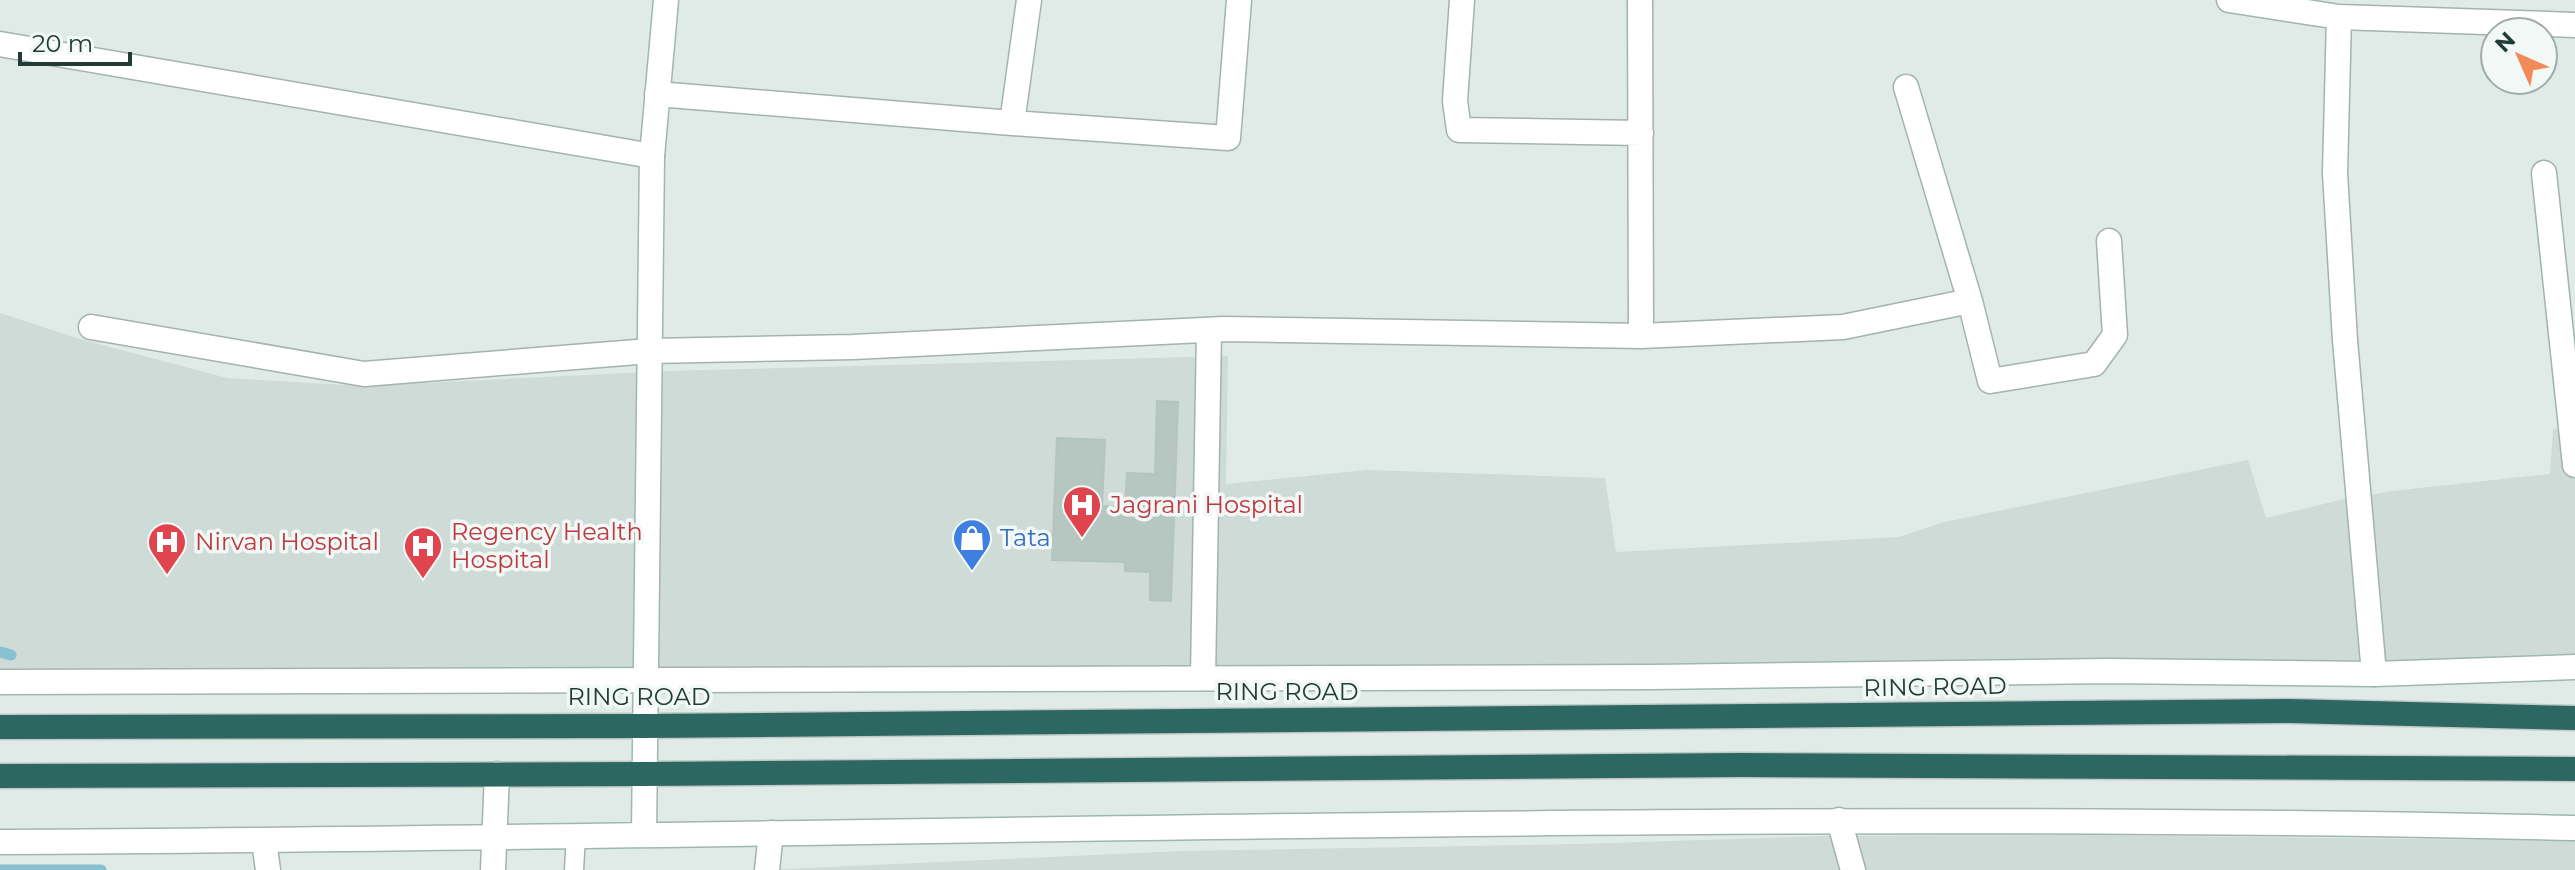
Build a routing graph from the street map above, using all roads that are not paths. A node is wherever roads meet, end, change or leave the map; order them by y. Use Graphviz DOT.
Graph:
graph roads {
  1 [pos="666,0"];
  2 [pos="1029,0"];
  3 [pos="1239,0"];
  4 [pos="1462,0"];
  5 [pos="1640,0"];
  6 [pos="2244,1"];
  7 [pos="2490,11"];
  8 [pos="2339,17"];
  9 [pos="2575,25"];
  10 [pos="0,44"];
  11 [pos="1906,87"];
  12 [pos="657,94"];
  13 [pos="1012,123"];
  14 [pos="1641,133"];
  15 [pos="652,156"];
  16 [pos="2544,173"];
  17 [pos="2109,241"];
  18 [pos="1970,301"];
  19 [pos="91,327"];
  20 [pos="1209,330"];
  21 [pos="1641,336"];
  22 [pos="649,351"];
  23 [pos="2575,465"];
  24 [pos="2575,667"];
  25 [pos="2374,674"];
  26 [pos="1203,678"];
  27 [pos="646,679"];
  28 [pos="0,682"];
  29 [pos="2575,718"];
  30 [pos="645,726"];
  31 [pos="0,727"];
  32 [pos="2575,769"];
  33 [pos="497,774"];
  34 [pos="645,774"];
  35 [pos="0,776"];
  36 [pos="1839,820"];
  37 [pos="2575,828"];
  38 [pos="771,833"];
  39 [pos="644,834"];
  40 [pos="576,835"];
  41 [pos="494,837"];
  42 [pos="264,841"];
  43 [pos="0,842"];
  44 [pos="268,870"];
  45 [pos="493,870"];
  46 [pos="574,870"];
  47 [pos="767,870"];
  48 [pos="1853,870"];
  1 -- 12 [label="street"];
  2 -- 13 [label="street"];
  3 -- 13 [label="street"];
  4 -- 14 [label="street"];
  5 -- 14 [label="street"];
  6 -- 8 [label="street"];
  7 -- 8 [label="street"];
  7 -- 9 [label="street"];
  8 -- 25 [label="street"];
  10 -- 15 [label="street"];
  11 -- 18 [label="street"];
  12 -- 13 [label="street"];
  12 -- 15 [label="street"];
  14 -- 21 [label="street"];
  15 -- 22 [label="street"];
  16 -- 23 [label="street"];
  17 -- 18 [label="street"];
  18 -- 21 [label="street"];
  19 -- 22 [label="street"];
  20 -- 21 [label="street"];
  20 -- 22 [label="street"];
  20 -- 26 [label="street"];
  22 -- 27 [label="street"];
  24 -- 25 [label="street"];
  25 -- 26 [label="street"];
  26 -- 27 [label="street"];
  27 -- 28 [label="street"];
  27 -- 30 [label="street"];
  29 -- 30 [label="highway, RING ROAD"];
  30 -- 31 [label="highway, RING ROAD"];
  30 -- 34 [label="street"];
  32 -- 34 [label="highway"];
  33 -- 34 [label="highway"];
  33 -- 35 [label="highway"];
  33 -- 41 [label="street"];
  34 -- 39 [label="street"];
  36 -- 37 [label="street"];
  36 -- 38 [label="street"];
  36 -- 48 [label="street"];
  38 -- 39 [label="street"];
  38 -- 47 [label="street"];
  39 -- 40 [label="street"];
  40 -- 41 [label="street"];
  40 -- 46 [label="lane"];
  41 -- 42 [label="street"];
  41 -- 45 [label="street"];
  42 -- 43 [label="street"];
  42 -- 44 [label="street"];
}
